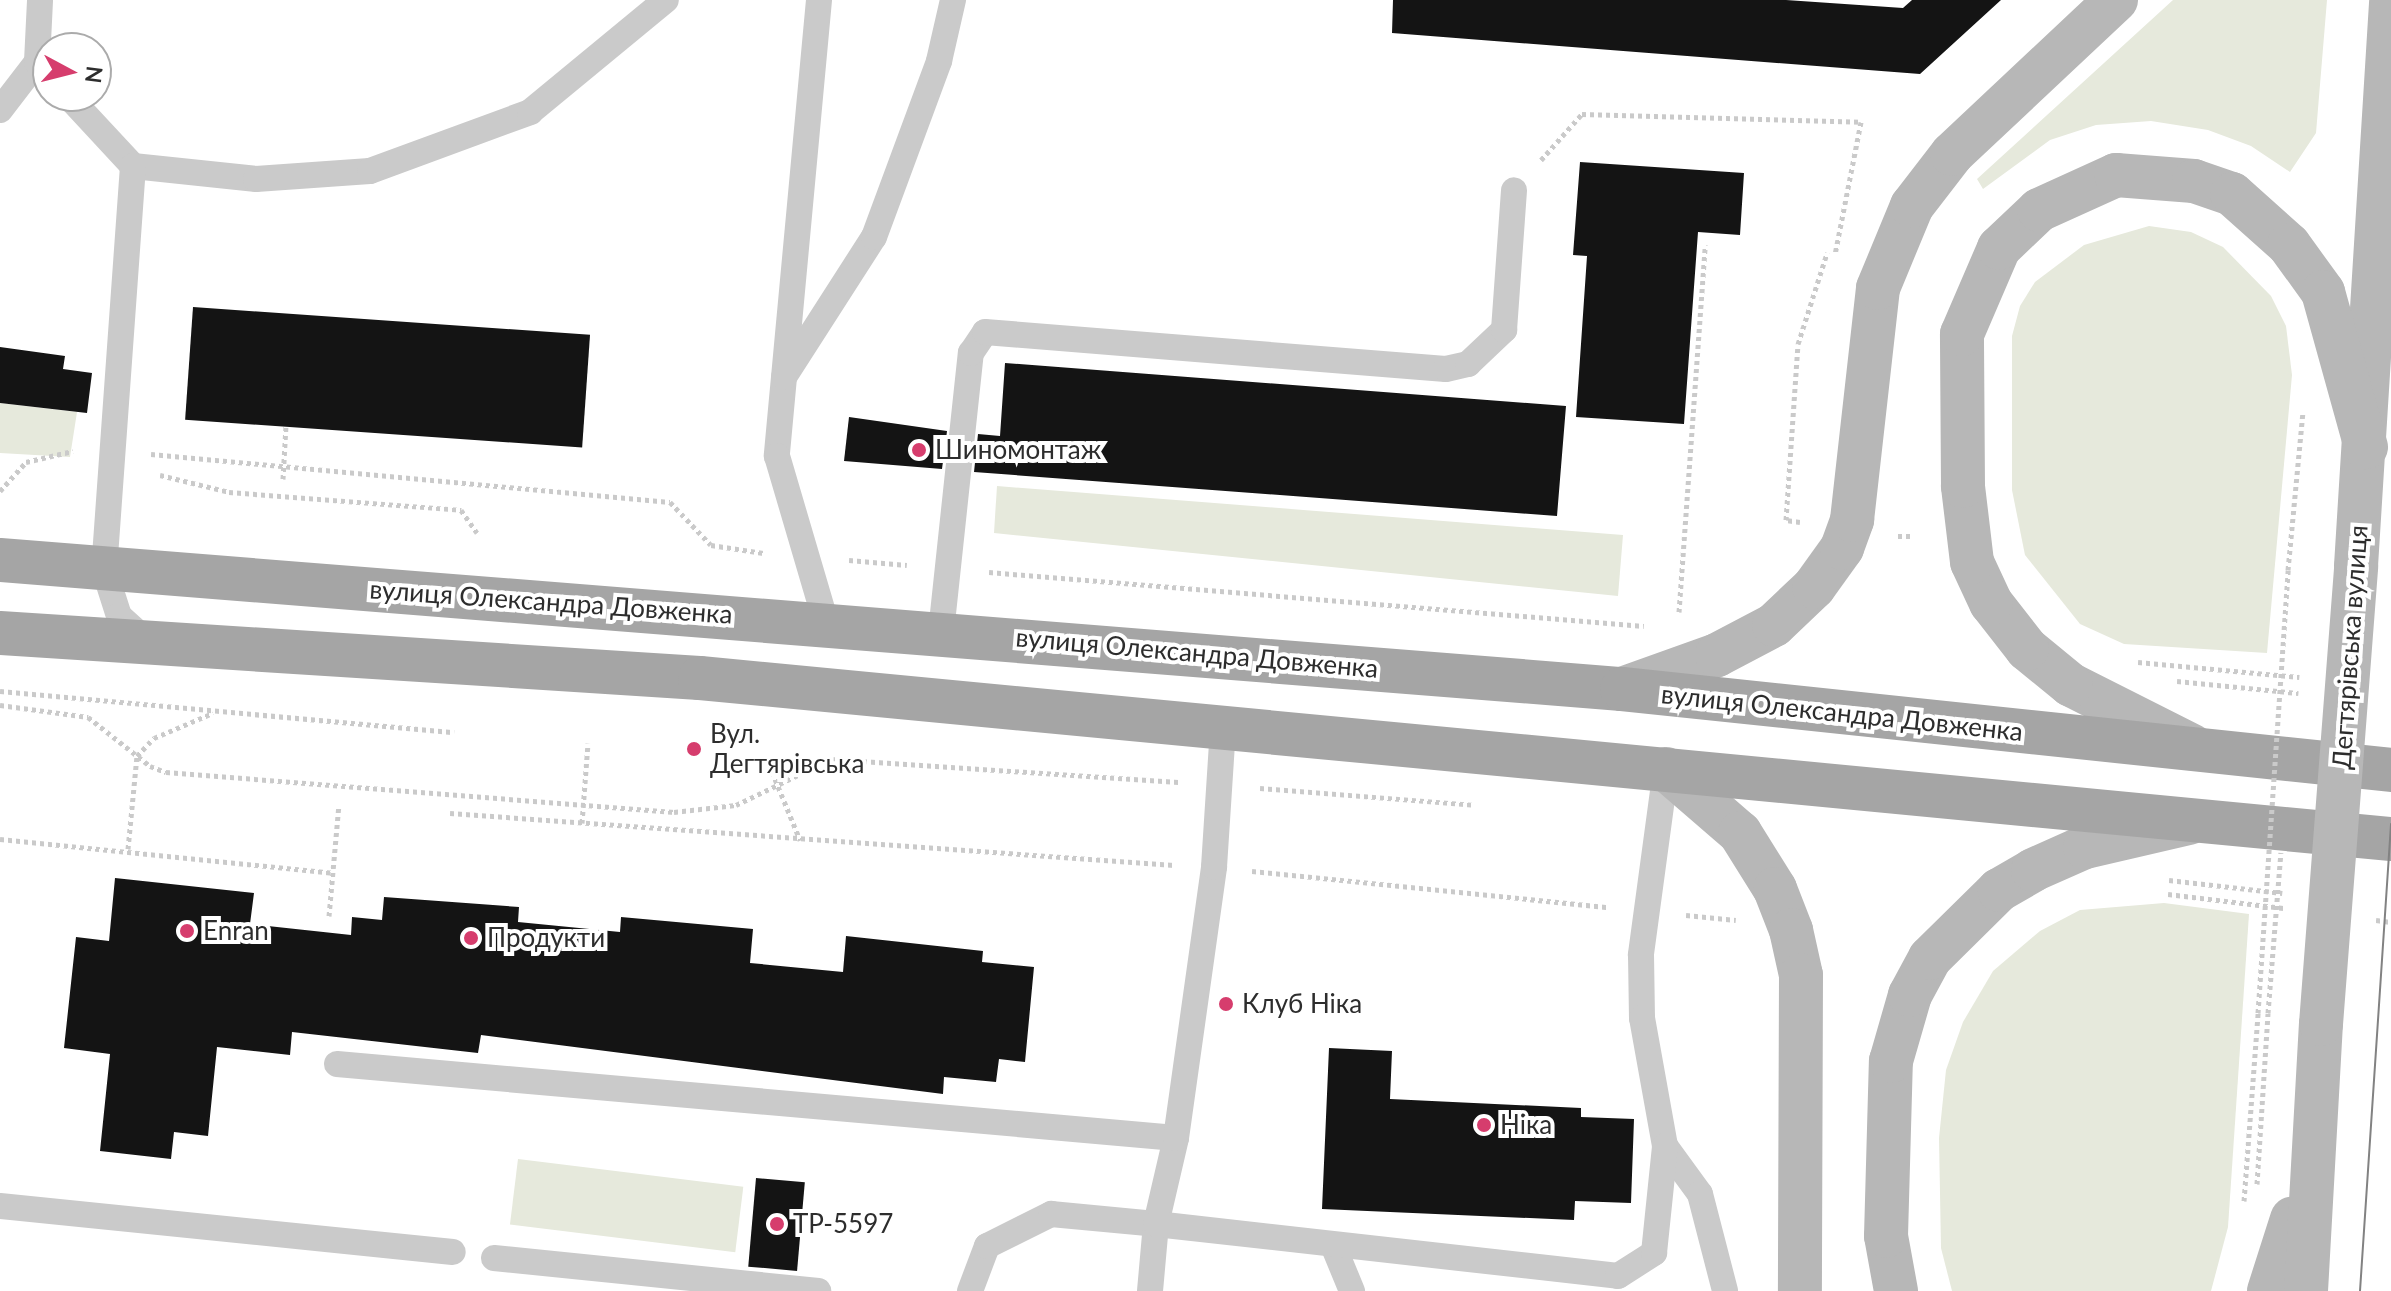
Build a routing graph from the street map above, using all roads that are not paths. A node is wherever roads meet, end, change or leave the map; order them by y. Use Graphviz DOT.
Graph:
graph roads {
  1 [pos="40,0"];
  2 [pos="666,0"];
  3 [pos="819,0"];
  4 [pos="953,0"];
  5 [pos="2116,0"];
  6 [pos="2391,3"];
  7 [pos="41,32"];
  8 [pos="32,78"];
  9 [pos="0,110"];
  10 [pos="83,112"];
  11 [pos="133,166"];
  12 [pos="1514,190"];
  13 [pos="782,380"];
  14 [pos="2366,447"];
  15 [pos="0,560"];
  16 [pos="104,569"];
  17 [pos="826,622"];
  18 [pos="941,632"];
  19 [pos="0,633"];
  20 [pos="148,642"];
  21 [pos="1622,689"];
  22 [pos="1223,727"];
  23 [pos="2205,752"];
  24 [pos="1666,769"];
  25 [pos="2391,770"];
  26 [pos="2206,819"];
  27 [pos="2391,839"];
  28 [pos="337,1064"];
  29 [pos="1176,1138"];
  30 [pos="1665,1146"];
  31 [pos="2310,1155"];
  32 [pos="0,1206"];
  33 [pos="1156,1224"];
  34 [pos="1333,1245"];
  35 [pos="453,1252"];
  36 [pos="494,1258"];
  37 [pos="818,1291"];
  38 [pos="970,1291"];
  39 [pos="1150,1291"];
  40 [pos="1352,1291"];
  41 [pos="1725,1291"];
  42 [pos="1800,1291"];
  43 [pos="1896,1291"];
  44 [pos="2269,1291"];
  45 [pos="2306,1291"];
  1 -- 7 [label="lane"];
  2 -- 11 [label="lane"];
  3 -- 13 [label="lane"];
  4 -- 13 [label="lane"];
  5 -- 21 [label="main road"];
  6 -- 14 [label="main road, Дегтярівська вулиця"];
  8 -- 9 [label="lane"];
  10 -- 11 [label="lane"];
  11 -- 16 [label="lane"];
  12 -- 18 [label="lane"];
  13 -- 17 [label="lane"];
  14 -- 23 [label="main road"];
  14 -- 31 [label="main road, Дегтярівська вулиця, bridge"];
  15 -- 16 [label="main road, вулиця Олександра Довженка"];
  16 -- 17 [label="main road, вулиця Олександра Довженка"];
  16 -- 20 [label="lane"];
  17 -- 18 [label="main road, вулиця Олександра Довженка"];
  18 -- 21 [label="main road, вулиця Олександра Довженка"];
  19 -- 20 [label="main road"];
  20 -- 22 [label="main road"];
  21 -- 23 [label="main road, вулиця Олександра Довженка"];
  22 -- 24 [label="main road"];
  22 -- 29 [label="lane"];
  23 -- 25 [label="main road, вулиця Олександра Довженка"];
  24 -- 26 [label="main road"];
  24 -- 30 [label="lane"];
  24 -- 42 [label="main road"];
  26 -- 27 [label="main road"];
  26 -- 43 [label="main road"];
  28 -- 29 [label="lane"];
  29 -- 33 [label="lane"];
  30 -- 34 [label="lane"];
  30 -- 41 [label="lane"];
  31 -- 44 [label="main road"];
  31 -- 45 [label="main road, Дегтярівська вулиця"];
  32 -- 35 [label="lane"];
  33 -- 34 [label="lane"];
  33 -- 38 [label="lane"];
  33 -- 39 [label="lane"];
  34 -- 40 [label="lane"];
  36 -- 37 [label="lane"];
}
